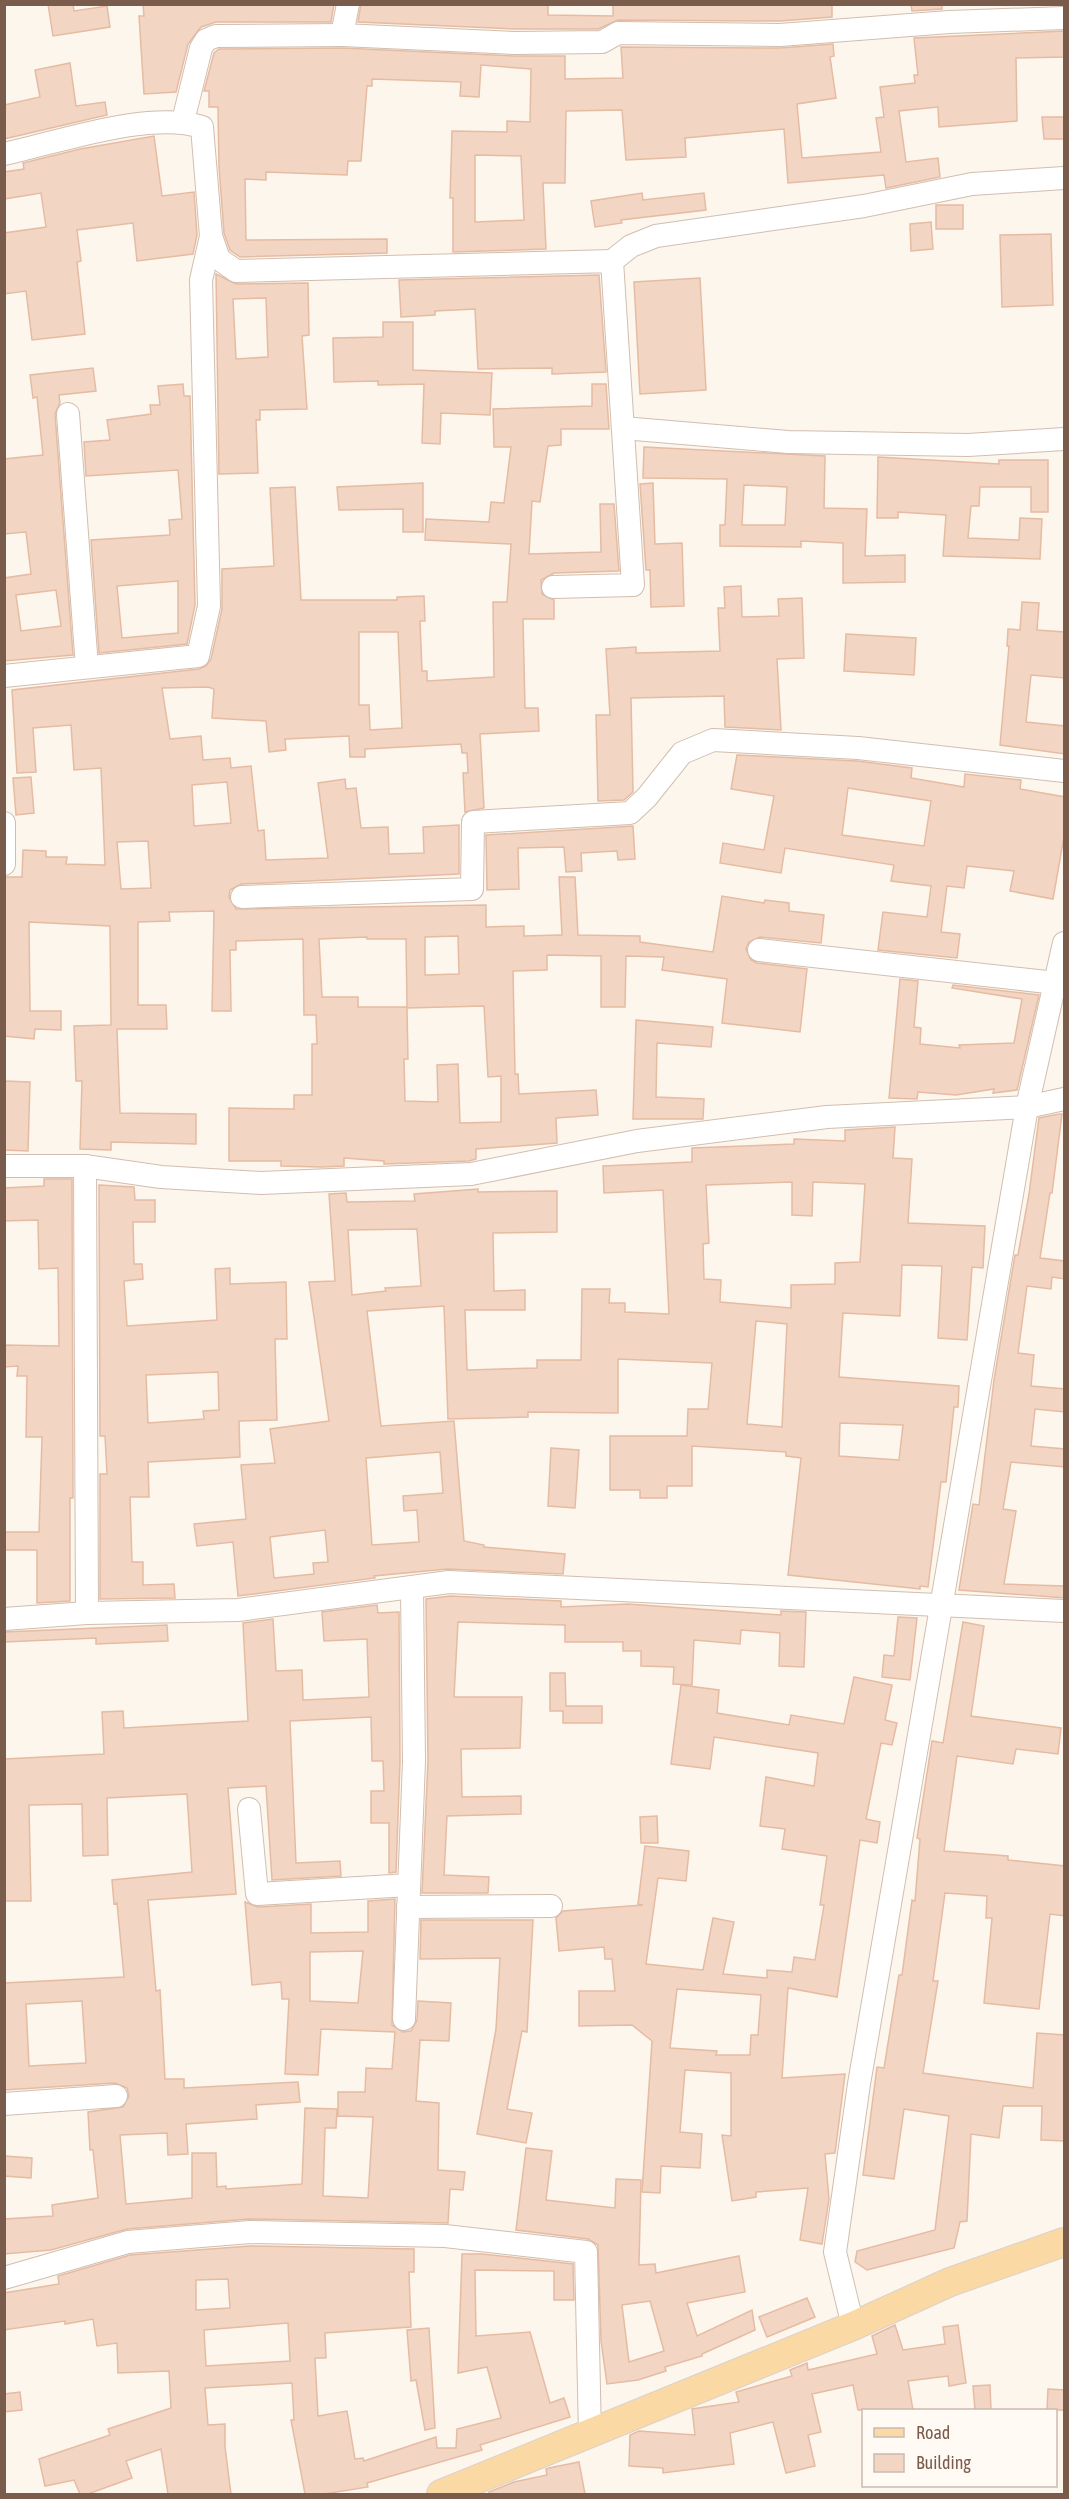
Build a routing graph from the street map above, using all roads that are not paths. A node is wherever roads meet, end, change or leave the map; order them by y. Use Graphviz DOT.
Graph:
graph roads {
  1 [pos="348,4"];
  2 [pos="1065,18"];
  3 [pos="342,35"];
  4 [pos="183,121"];
  5 [pos="4,154"];
  6 [pos="1065,178"];
  7 [pos="211,236"];
  8 [pos="612,261"];
  9 [pos="68,414"];
  10 [pos="623,428"];
  11 [pos="1065,439"];
  12 [pos="553,587"];
  13 [pos="87,667"];
  14 [pos="4,676"];
  15 [pos="1065,771"];
  16 [pos="4,823"];
  17 [pos="4,864"];
  18 [pos="242,897"];
  19 [pos="1065,943"];
  20 [pos="759,950"];
  21 [pos="1056,982"];
  22 [pos="1065,1099"];
  23 [pos="1027,1107"];
  24 [pos="4,1166"];
  25 [pos="86,1166"];
  26 [pos="412,1588"];
  27 [pos="940,1604"];
  28 [pos="1065,1611"];
  29 [pos="87,1613"];
  30 [pos="4,1618"];
  31 [pos="249,1809"];
  32 [pos="409,1896"];
  33 [pos="551,1906"];
  34 [pos="404,2019"];
  35 [pos="116,2096"];
  36 [pos="4,2104"];
  37 [pos="1065,2242"];
  38 [pos="4,2278"];
  39 [pos="853,2326"];
  40 [pos="590,2436"];
  41 [pos="441,2494"];
  1 -- 3 [label="street"];
  2 -- 3 [label="street"];
  3 -- 4 [label="street"];
  4 -- 5 [label="street"];
  4 -- 7 [label="street"];
  6 -- 8 [label="street"];
  7 -- 8 [label="street"];
  7 -- 13 [label="street"];
  8 -- 10 [label="street"];
  9 -- 13 [label="street"];
  10 -- 11 [label="street"];
  10 -- 12 [label="street"];
  13 -- 14 [label="street"];
  15 -- 18 [label="street"];
  16 -- 17 [label="street"];
  19 -- 21 [label="street"];
  20 -- 21 [label="street"];
  21 -- 23 [label="street"];
  22 -- 23 [label="street"];
  23 -- 25 [label="street"];
  23 -- 27 [label="street"];
  24 -- 25 [label="street"];
  25 -- 29 [label="street"];
  26 -- 27 [label="street"];
  26 -- 29 [label="street"];
  26 -- 32 [label="street"];
  27 -- 28 [label="street"];
  27 -- 39 [label="street"];
  29 -- 30 [label="street"];
  31 -- 32 [label="street"];
  32 -- 33 [label="street"];
  32 -- 34 [label="street"];
  35 -- 36 [label="street"];
  37 -- 39 [label="main road"];
  38 -- 40 [label="street"];
  39 -- 40 [label="main road"];
  40 -- 41 [label="main road"];
}
